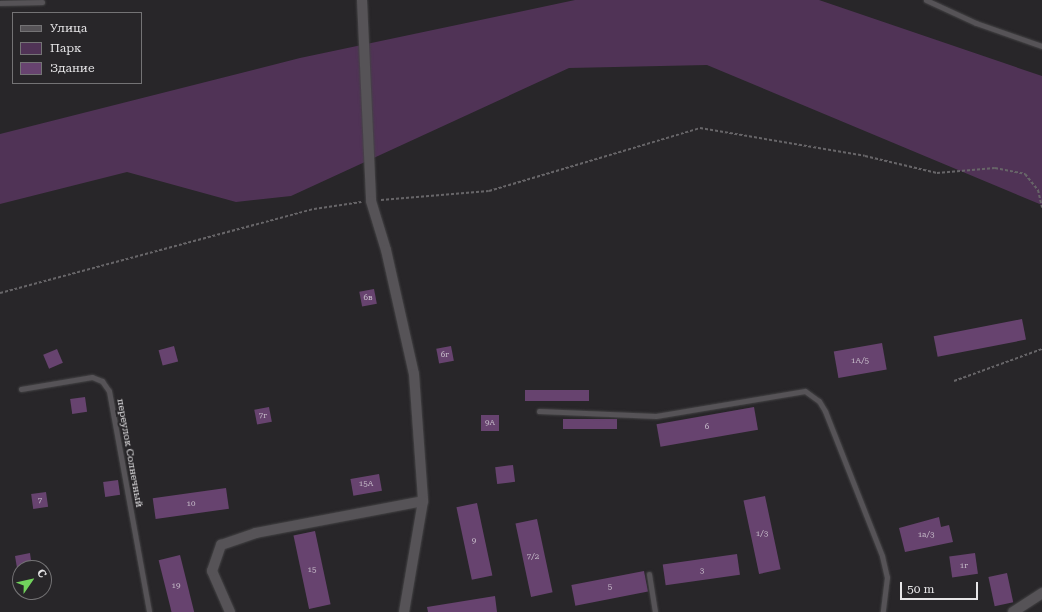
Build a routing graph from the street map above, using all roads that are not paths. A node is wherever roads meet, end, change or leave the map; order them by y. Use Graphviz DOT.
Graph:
graph roads {
  1 [pos="362,0"];
  2 [pos="926,0"];
  3 [pos="42,2"];
  4 [pos="0,3"];
  5 [pos="1042,46"];
  6 [pos="21,389"];
  7 [pos="540,411"];
  8 [pos="423,501"];
  9 [pos="649,574"];
  10 [pos="1042,593"];
  11 [pos="149,612"];
  12 [pos="230,612"];
  13 [pos="404,612"];
  14 [pos="655,612"];
  15 [pos="883,612"];
  16 [pos="1013,612"];
  1 -- 8 [label="street"];
  2 -- 5 [label="lane"];
  3 -- 4 [label="lane"];
  6 -- 11 [label="lane, переулок Солнечный"];
  7 -- 15 [label="lane"];
  8 -- 12 [label="street"];
  8 -- 13 [label="street"];
  9 -- 14 [label="lane"];
  10 -- 16 [label="street"];
}
